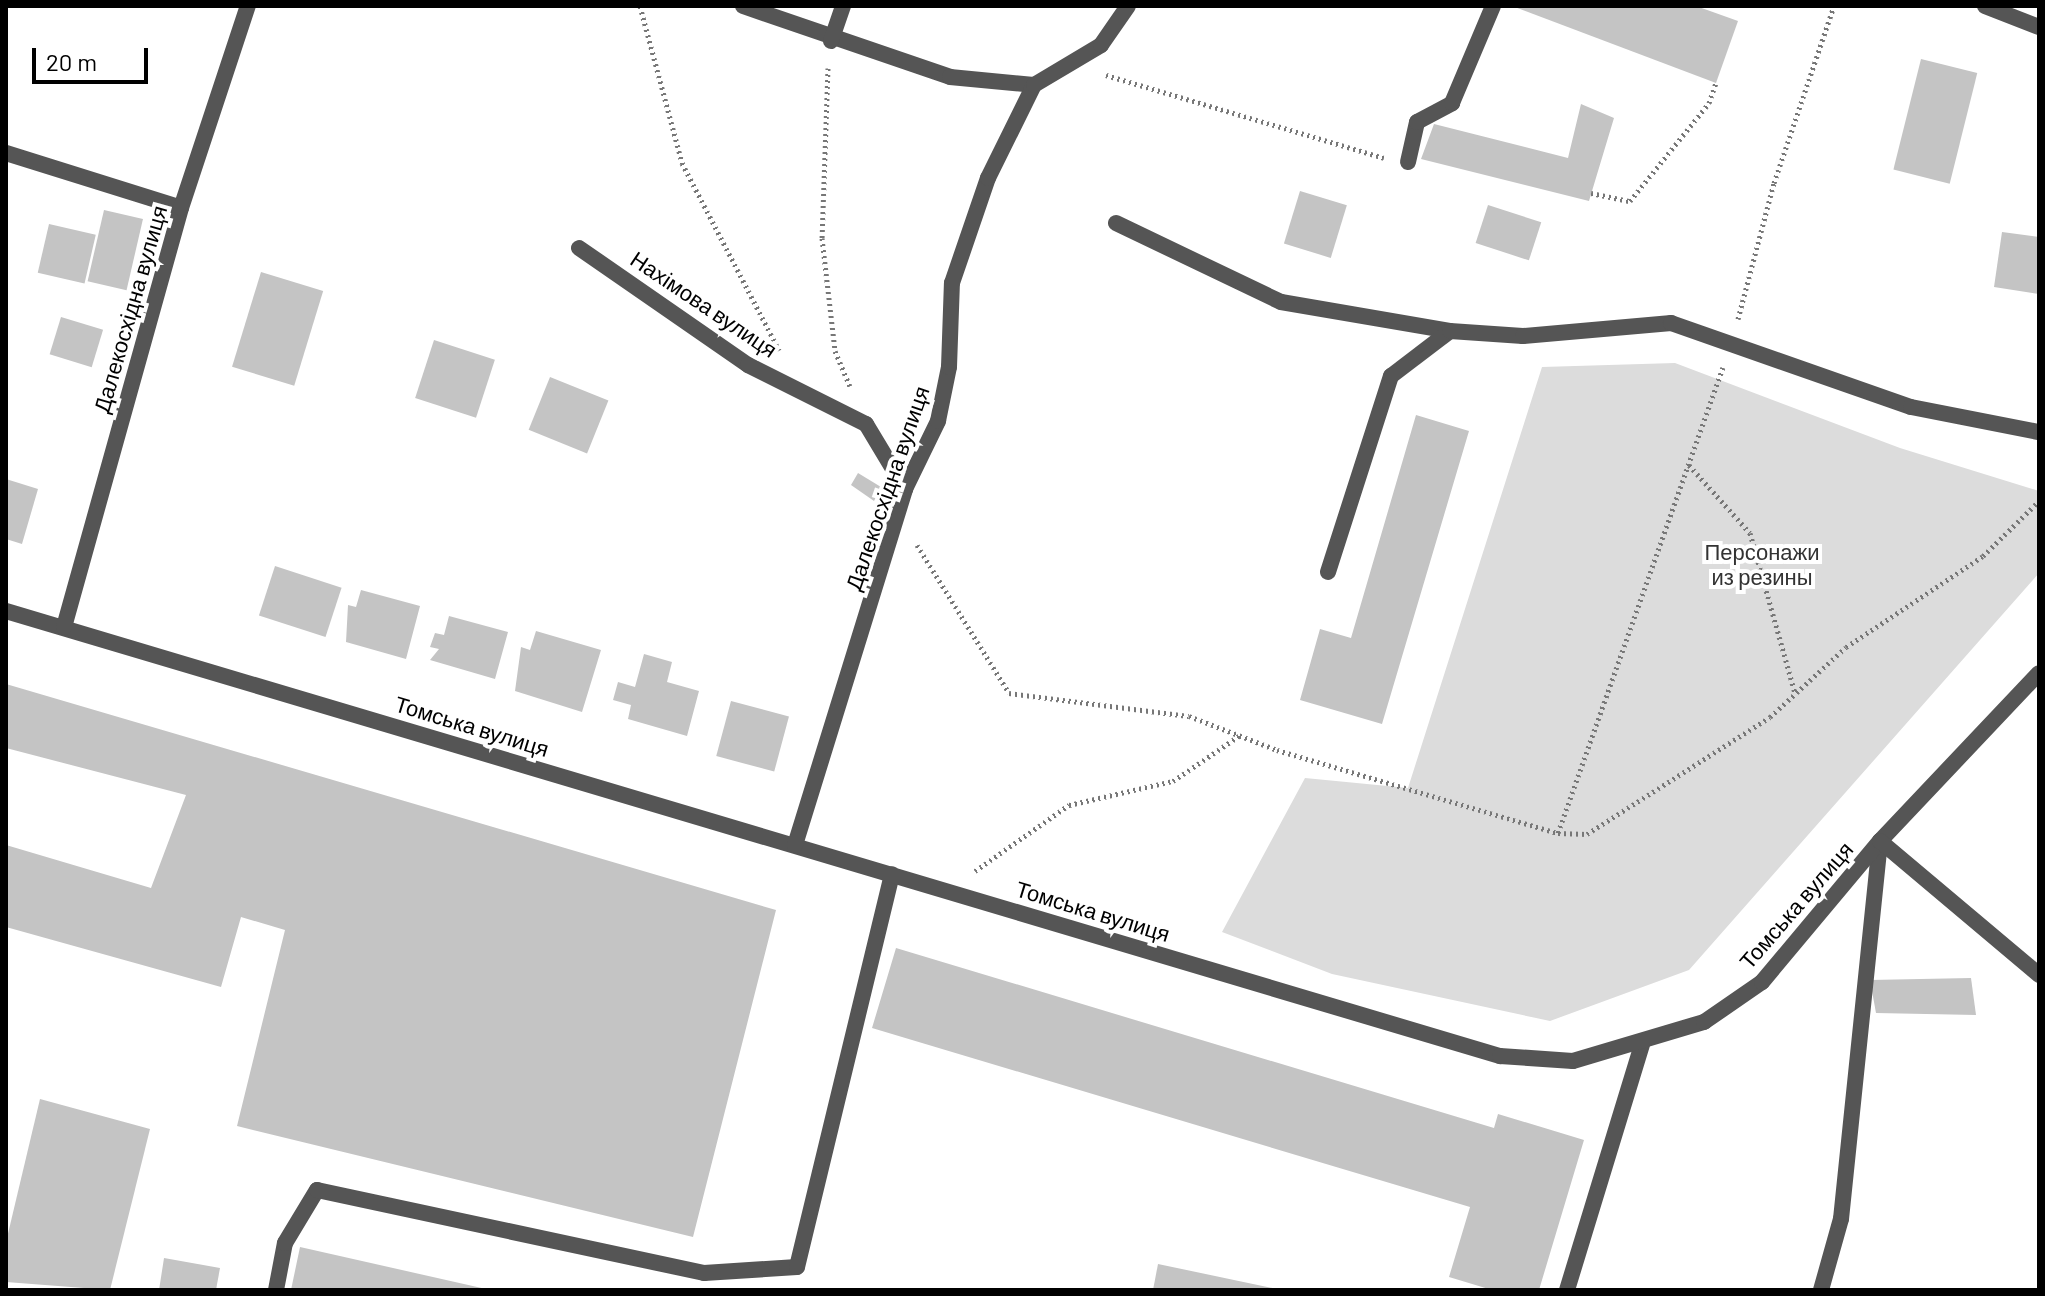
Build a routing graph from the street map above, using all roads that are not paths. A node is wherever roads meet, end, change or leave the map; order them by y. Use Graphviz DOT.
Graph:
graph roads {
  1 [pos="248,6"];
  2 [pos="743,6"];
  3 [pos="843,6"];
  4 [pos="1128,6"];
  5 [pos="1493,6"];
  6 [pos="1985,6"];
  7 [pos="2039,27"];
  8 [pos="831,41"];
  9 [pos="1034,85"];
  10 [pos="6,153"];
  11 [pos="1408,162"];
  12 [pos="181,208"];
  13 [pos="1116,223"];
  14 [pos="579,248"];
  15 [pos="1450,331"];
  16 [pos="2039,432"];
  17 [pos="905,489"];
  18 [pos="1328,572"];
  19 [pos="6,611"];
  20 [pos="64,627"];
  21 [pos="2039,673"];
  22 [pos="1880,841"];
  23 [pos="795,845"];
  24 [pos="892,874"];
  25 [pos="2039,975"];
  26 [pos="1642,1045"];
  27 [pos="276,1290"];
  28 [pos="1567,1290"];
  29 [pos="1821,1290"];
  1 -- 12 [label="street, Далекосхідна вулиця"];
  2 -- 8 [label="street"];
  3 -- 8 [label="street"];
  4 -- 9 [label="street"];
  5 -- 11 [label="street"];
  6 -- 7 [label="street"];
  8 -- 9 [label="street"];
  9 -- 17 [label="street, Далекосхідна вулиця"];
  10 -- 12 [label="street"];
  12 -- 20 [label="street, Далекосхідна вулиця"];
  13 -- 15 [label="street"];
  14 -- 17 [label="street, Нахімова вулиця"];
  15 -- 16 [label="street"];
  15 -- 18 [label="street"];
  17 -- 23 [label="street, Далекосхідна вулиця"];
  19 -- 20 [label="street, Томська вулиця"];
  20 -- 23 [label="street, Томська вулиця"];
  21 -- 22 [label="street, Томська вулиця"];
  22 -- 25 [label="street"];
  22 -- 26 [label="street, Томська вулиця"];
  22 -- 29 [label="street"];
  23 -- 24 [label="street, Томська вулиця"];
  24 -- 26 [label="street, Томська вулиця"];
  24 -- 27 [label="street"];
  26 -- 28 [label="street"];
}
